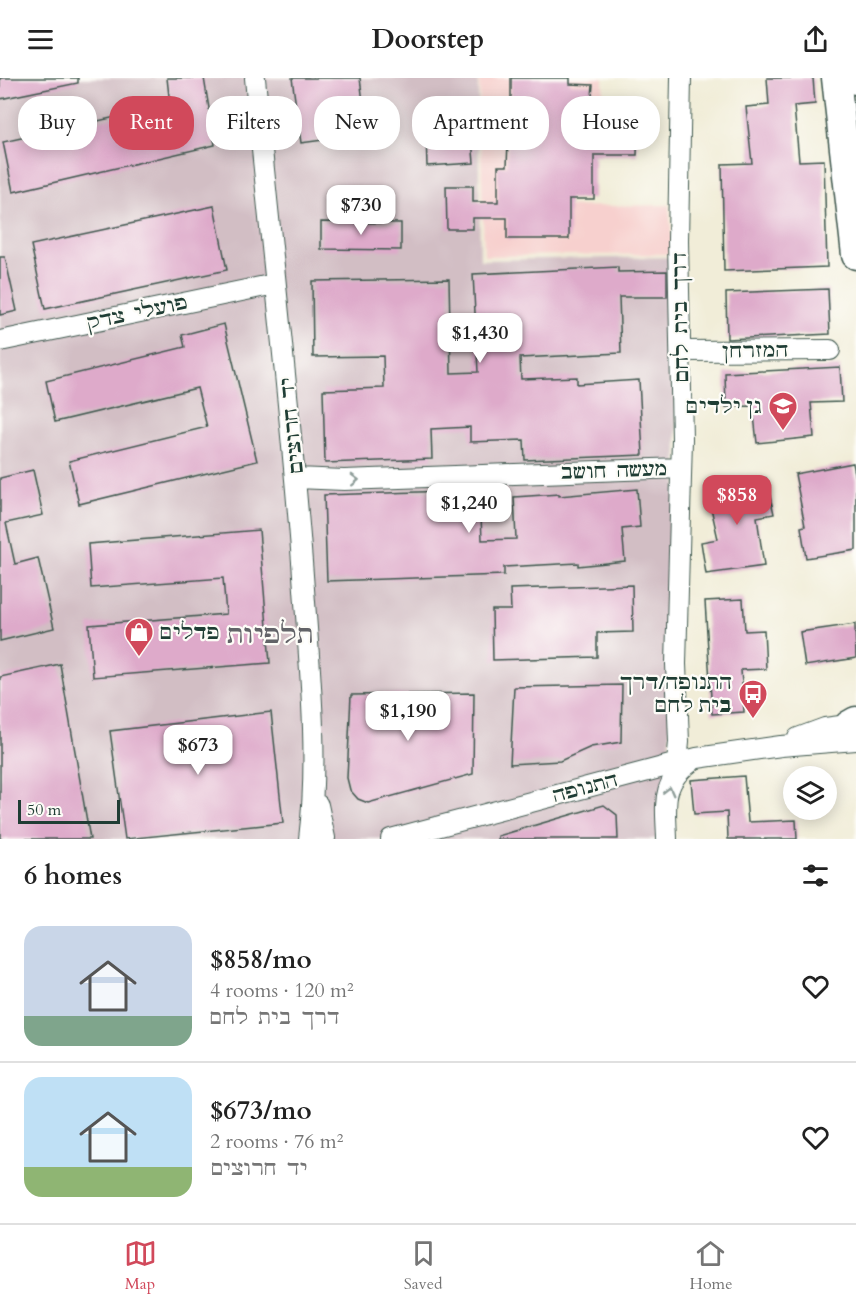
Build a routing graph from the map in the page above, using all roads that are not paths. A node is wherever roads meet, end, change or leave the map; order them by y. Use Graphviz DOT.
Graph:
graph roads {
  1 [pos="255,78"];
  2 [pos="681,78"];
  3 [pos="836,78"];
  4 [pos="856,255"];
  5 [pos="275,284"];
  6 [pos="0,341"];
  7 [pos="830,350"];
  8 [pos="681,351"];
  9 [pos="680,468"];
  10 [pos="297,478"];
  11 [pos="854,732"];
  12 [pos="697,758"];
  13 [pos="677,763"];
  14 [pos="667,838"];
  15 [pos="317,839"];
  16 [pos="391,839"];
  1 -- 5 [label="street, יד חרוצים"];
  2 -- 8 [label="street, דרך בית לחם"];
  3 -- 4 [label="highway"];
  5 -- 6 [label="street, פועלי צדק"];
  5 -- 10 [label="street, יד חרוצים"];
  7 -- 8 [label="street, המזרחן"];
  8 -- 9 [label="street, דרך בית לחם"];
  10 -- 9 [label="street, מעשה חושב, one-way"];
  9 -- 13 [label="street, דרך בית לחם"];
  10 -- 15 [label="street, יד חרוצים"];
  11 -- 12 [label="street, התנופה"];
  12 -- 13 [label="street, התנופה"];
  14 -- 12 [label="street, one-way"];
  13 -- 16 [label="street, התנופה"];
}
